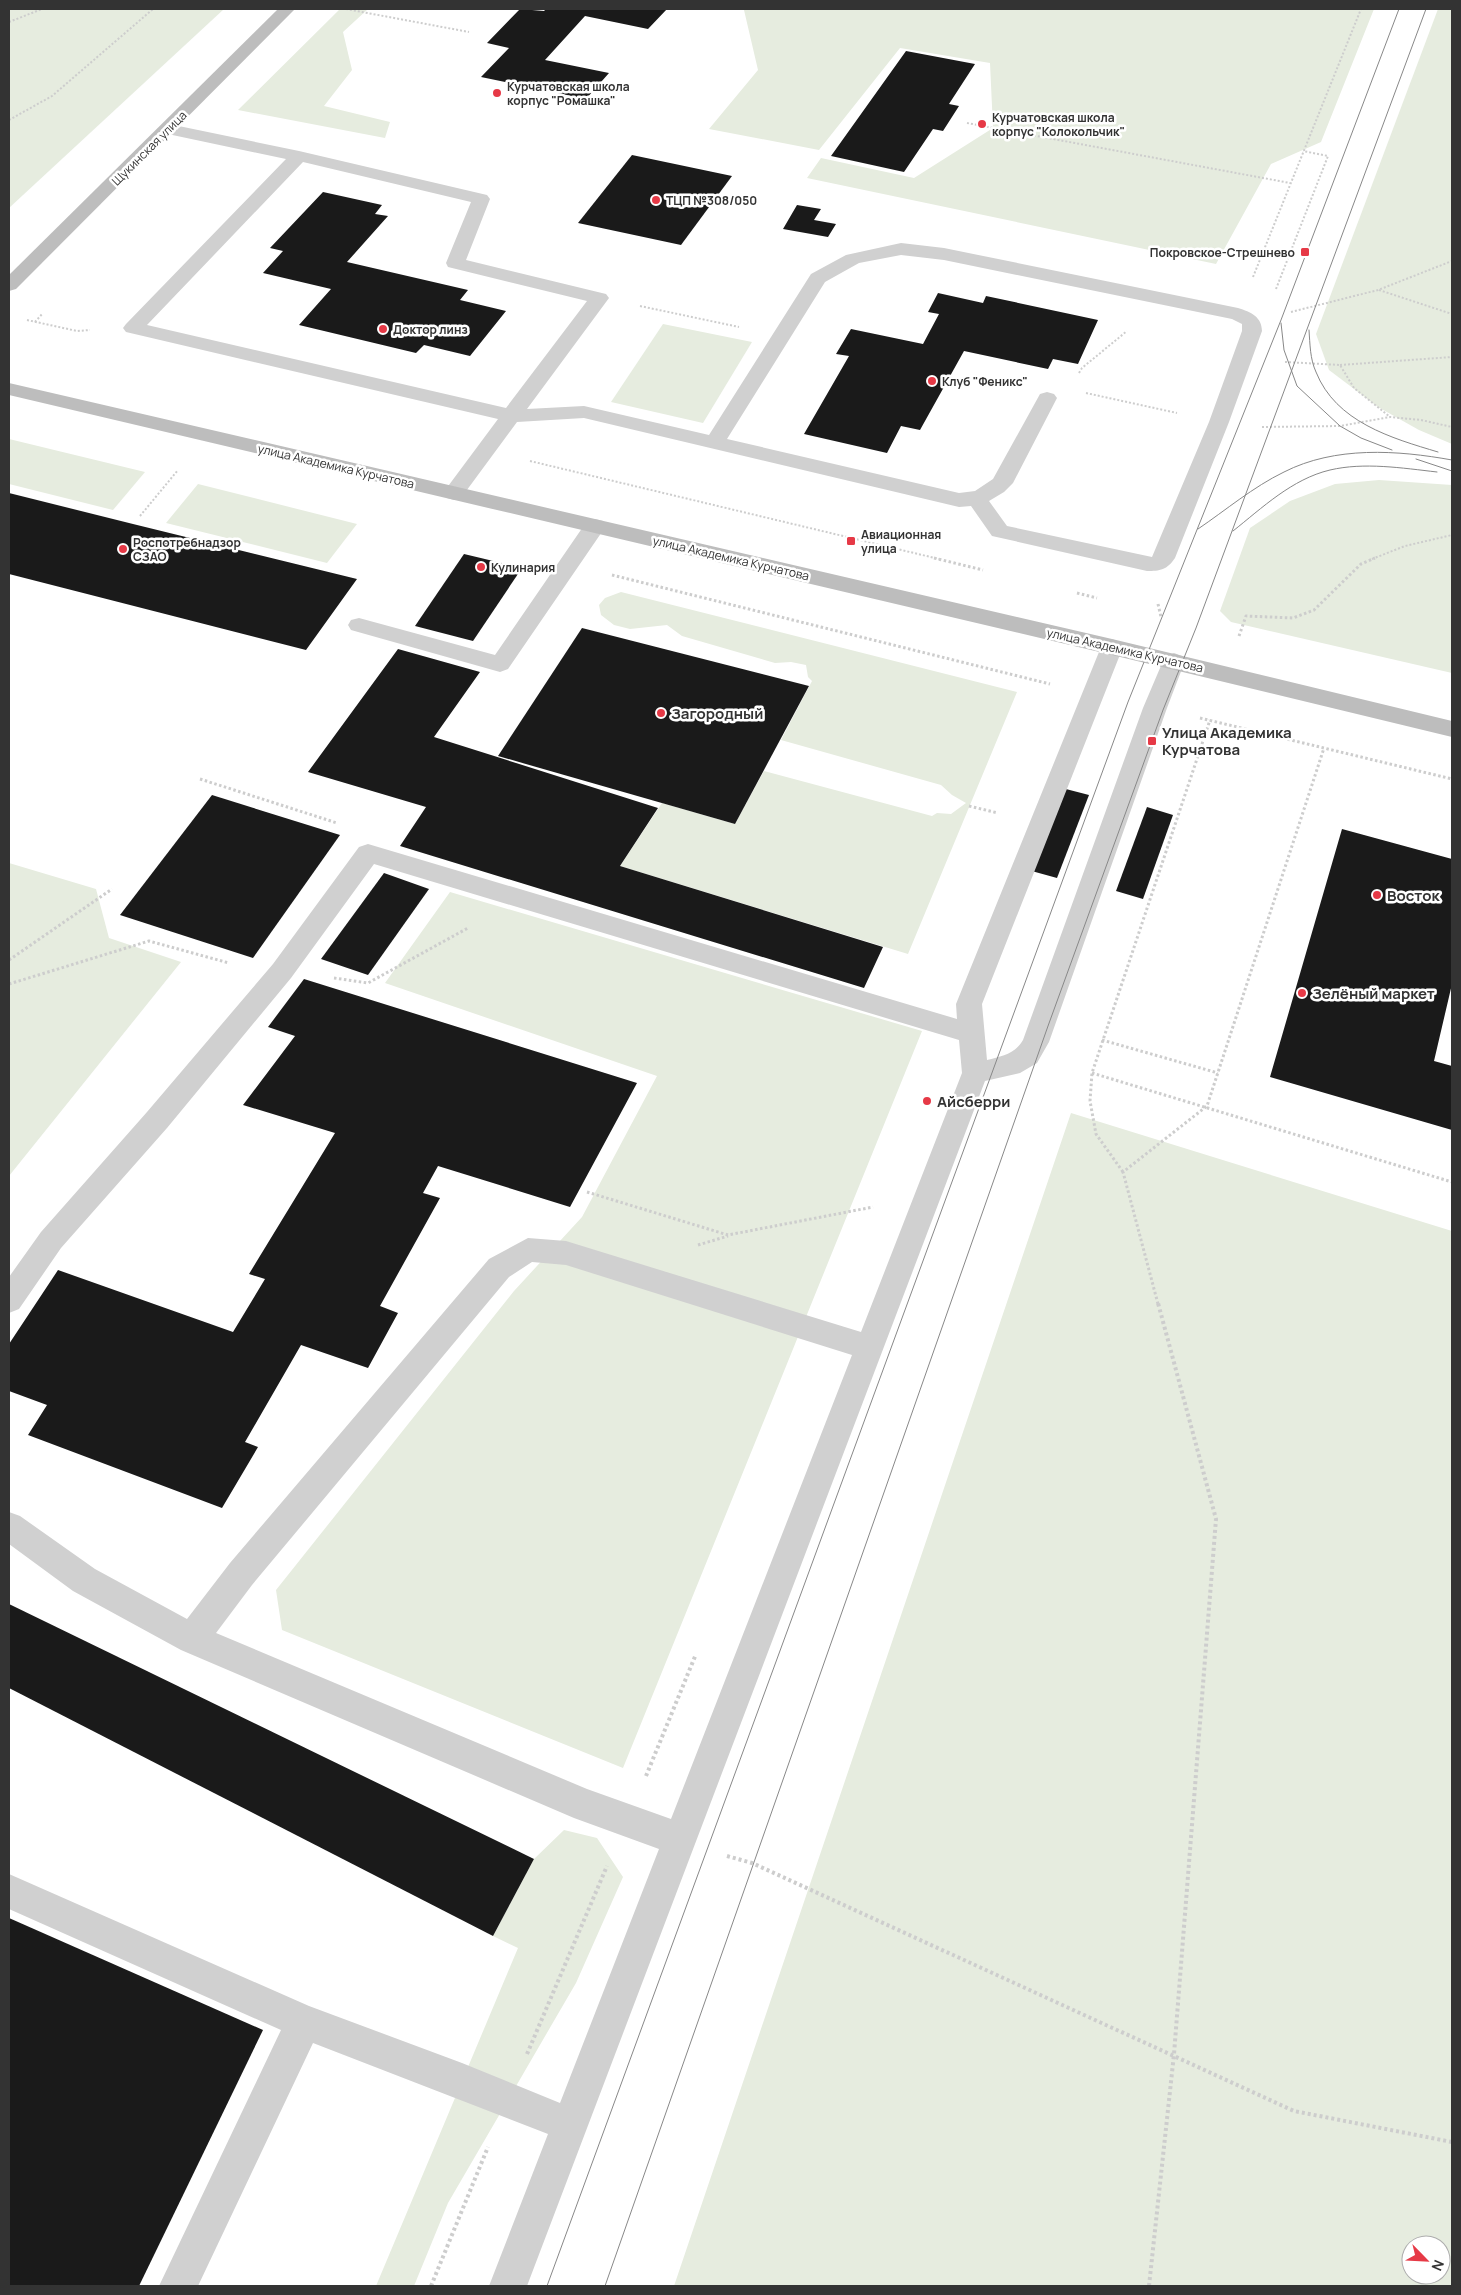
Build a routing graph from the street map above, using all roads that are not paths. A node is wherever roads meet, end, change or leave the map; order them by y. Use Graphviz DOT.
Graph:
graph roads {
  1 [pos="287,9"];
  2 [pos="169,128"];
  3 [pos="299,156"];
  4 [pos="9,285"];
  5 [pos="9,389"];
  6 [pos="1047,398"];
  7 [pos="512,416"];
  8 [pos="714,443"];
  9 [pos="454,493"];
  10 [pos="978,499"];
  11 [pos="594,526"];
  12 [pos="359,625"];
  13 [pos="1112,647"];
  14 [pos="1174,662"];
  15 [pos="1452,729"];
  16 [pos="971,1033"];
  17 [pos="975,1073"];
  18 [pos="9,1300"];
  19 [pos="870,1348"];
  20 [pos="9,1526"];
  21 [pos="192,1639"];
  22 [pos="680,1839"];
  23 [pos="9,1891"];
  24 [pos="304,2022"];
  25 [pos="570,2125"];
  26 [pos="178,2286"];
  27 [pos="508,2286"];
  1 -- 2 [label="main road, Щукинская улица"];
  2 -- 3 [label="lane"];
  2 -- 4 [label="main road, Щукинская улица"];
  3 -- 7 [label="lane"];
  3 -- 7 [label="lane"];
  5 -- 9 [label="main road, улица Академика Курчатова"];
  6 -- 10 [label="lane"];
  7 -- 8 [label="lane"];
  7 -- 9 [label="lane"];
  8 -- 10 [label="lane"];
  8 -- 10 [label="lane"];
  9 -- 11 [label="main road, улица Академика Курчатова"];
  11 -- 12 [label="lane"];
  11 -- 13 [label="main road, улица Академика Курчатова"];
  13 -- 14 [label="main road, улица Академика Курчатова"];
  13 -- 16 [label="lane"];
  14 -- 15 [label="main road, улица Академика Курчатова"];
  14 -- 17 [label="lane"];
  16 -- 17 [label="lane"];
  16 -- 18 [label="lane"];
  17 -- 19 [label="lane"];
  19 -- 21 [label="lane"];
  19 -- 22 [label="lane"];
  20 -- 21 [label="lane"];
  21 -- 22 [label="lane"];
  22 -- 25 [label="lane"];
  23 -- 24 [label="lane"];
  24 -- 25 [label="lane"];
  24 -- 26 [label="lane"];
  25 -- 27 [label="lane"];
}
